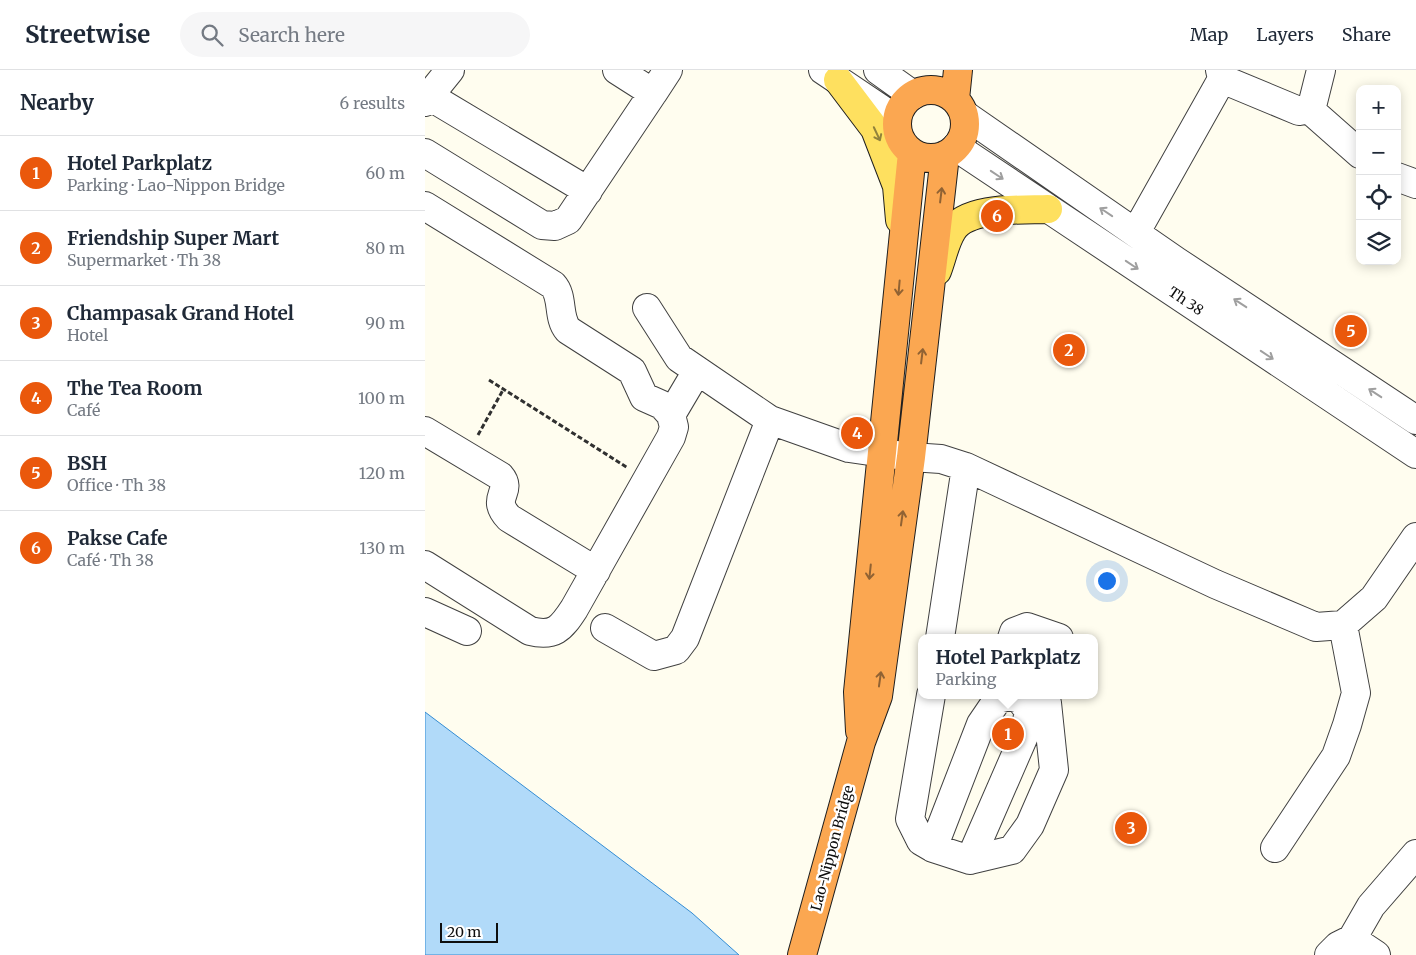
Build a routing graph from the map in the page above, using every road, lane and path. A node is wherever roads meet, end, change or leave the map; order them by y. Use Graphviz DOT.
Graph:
graph roads {
  1 [pos="450,70"];
  2 [pos="617,70"];
  3 [pos="668,70"];
  4 [pos="879,70"];
  5 [pos="958,70"];
  6 [pos="1321,70"];
  7 [pos="1221,74"];
  8 [pos="831,75"];
  9 [pos="921,85"];
  10 [pos="653,93"];
  11 [pos="426,97"];
  12 [pos="960,107"];
  13 [pos="1309,109"];
  14 [pos="896,119"];
  15 [pos="1356,150"];
  16 [pos="951,151"];
  17 [pos="425,153"];
  18 [pos="912,153"];
  19 [pos="1401,178"];
  20 [pos="1416,184"];
  21 [pos="588,191"];
  22 [pos="425,206"];
  23 [pos="1048,209"];
  24 [pos="1136,232"];
  25 [pos="903,246"];
  26 [pos="1176,261"];
  27 [pos="1162,285"];
  28 [pos="930,288"];
  29 [pos="647,308"];
  30 [pos="697,371"];
  31 [pos="489,380"];
  32 [pos="503,390"];
  33 [pos="671,415"];
  34 [pos="770,420"];
  35 [pos="1416,420"];
  36 [pos="425,431"];
  37 [pos="882,452"];
  38 [pos="1416,454"];
  39 [pos="467,456"];
  40 [pos="911,457"];
  41 [pos="966,467"];
  42 [pos="647,479"];
  43 [pos="1416,537"];
  44 [pos="425,565"];
  45 [pos="596,571"];
  46 [pos="425,612"];
  47 [pos="1343,625"];
  48 [pos="605,628"];
  49 [pos="467,631"];
  50 [pos="941,634"];
  51 [pos="1013,634"];
  52 [pos="1047,634"];
  53 [pos="930,699"];
  54 [pos="997,699"];
  55 [pos="1025,699"];
  56 [pos="1046,703"];
  57 [pos="861,742"];
  58 [pos="933,848"];
  59 [pos="1275,848"];
  60 [pos="1416,854"];
  61 [pos="970,860"];
  62 [pos="1352,939"];
  63 [pos="802,955"];
  64 [pos="1329,955"];
  65 [pos="1375,955"];
  1 -- 11 [label="street"];
  2 -- 10 [label="street"];
  3 -- 10 [label="street"];
  4 -- 9 [label="street"];
  5 -- 12 [label="highway"];
  6 -- 13 [label="street"];
  7 -- 13 [label="street"];
  7 -- 24 [label="street"];
  8 -- 14 [label="street"];
  8 -- 25 [label="main road, one-way"];
  9 -- 12 [label="highway"];
  9 -- 14 [label="highway"];
  10 -- 21 [label="street"];
  11 -- 21 [label="street"];
  12 -- 16 [label="highway"];
  24 -- 12 [label="street, Th 38, one-way"];
  13 -- 15 [label="street"];
  14 -- 18 [label="highway"];
  16 -- 18 [label="highway"];
  16 -- 23 [label="street, Th 38, one-way"];
  28 -- 16 [label="highway, one-way"];
  17 -- 21 [label="street"];
  18 -- 25 [label="highway"];
  19 -- 20 [label="street"];
  22 -- 33 [label="street"];
  23 -- 27 [label="street, Th 38, one-way"];
  23 -- 28 [label="main road"];
  24 -- 26 [label="street, Th 38"];
  25 -- 37 [label="highway, one-way"];
  26 -- 27 [label="street"];
  35 -- 26 [label="street, Th 38, one-way"];
  27 -- 38 [label="street, Th 38, one-way"];
  40 -- 28 [label="highway, one-way"];
  29 -- 30 [label="street"];
  30 -- 33 [label="street"];
  30 -- 34 [label="street"];
  31 -- 32 [label="path"];
  32 -- 39 [label="path"];
  32 -- 42 [label="path"];
  33 -- 42 [label="street"];
  34 -- 37 [label="street"];
  34 -- 48 [label="street"];
  36 -- 39 [label="street"];
  37 -- 40 [label="street"];
  37 -- 57 [label="highway, one-way"];
  39 -- 45 [label="street"];
  40 -- 41 [label="street"];
  57 -- 40 [label="highway, one-way"];
  41 -- 47 [label="street"];
  41 -- 50 [label="street"];
  42 -- 45 [label="street"];
  43 -- 47 [label="street"];
  44 -- 45 [label="street"];
  46 -- 49 [label="street"];
  47 -- 59 [label="street"];
  51 -- 52 [label="street"];
  53 -- 58 [label="street"];
  54 -- 58 [label="street"];
  55 -- 56 [label="street"];
  56 -- 61 [label="street"];
  56 -- 61 [label="street"];
  57 -- 63 [label="highway, Lao-Nippon Bridge"];
  58 -- 61 [label="street"];
  60 -- 62 [label="street"];
  62 -- 64 [label="street"];
  62 -- 65 [label="street"];
}
